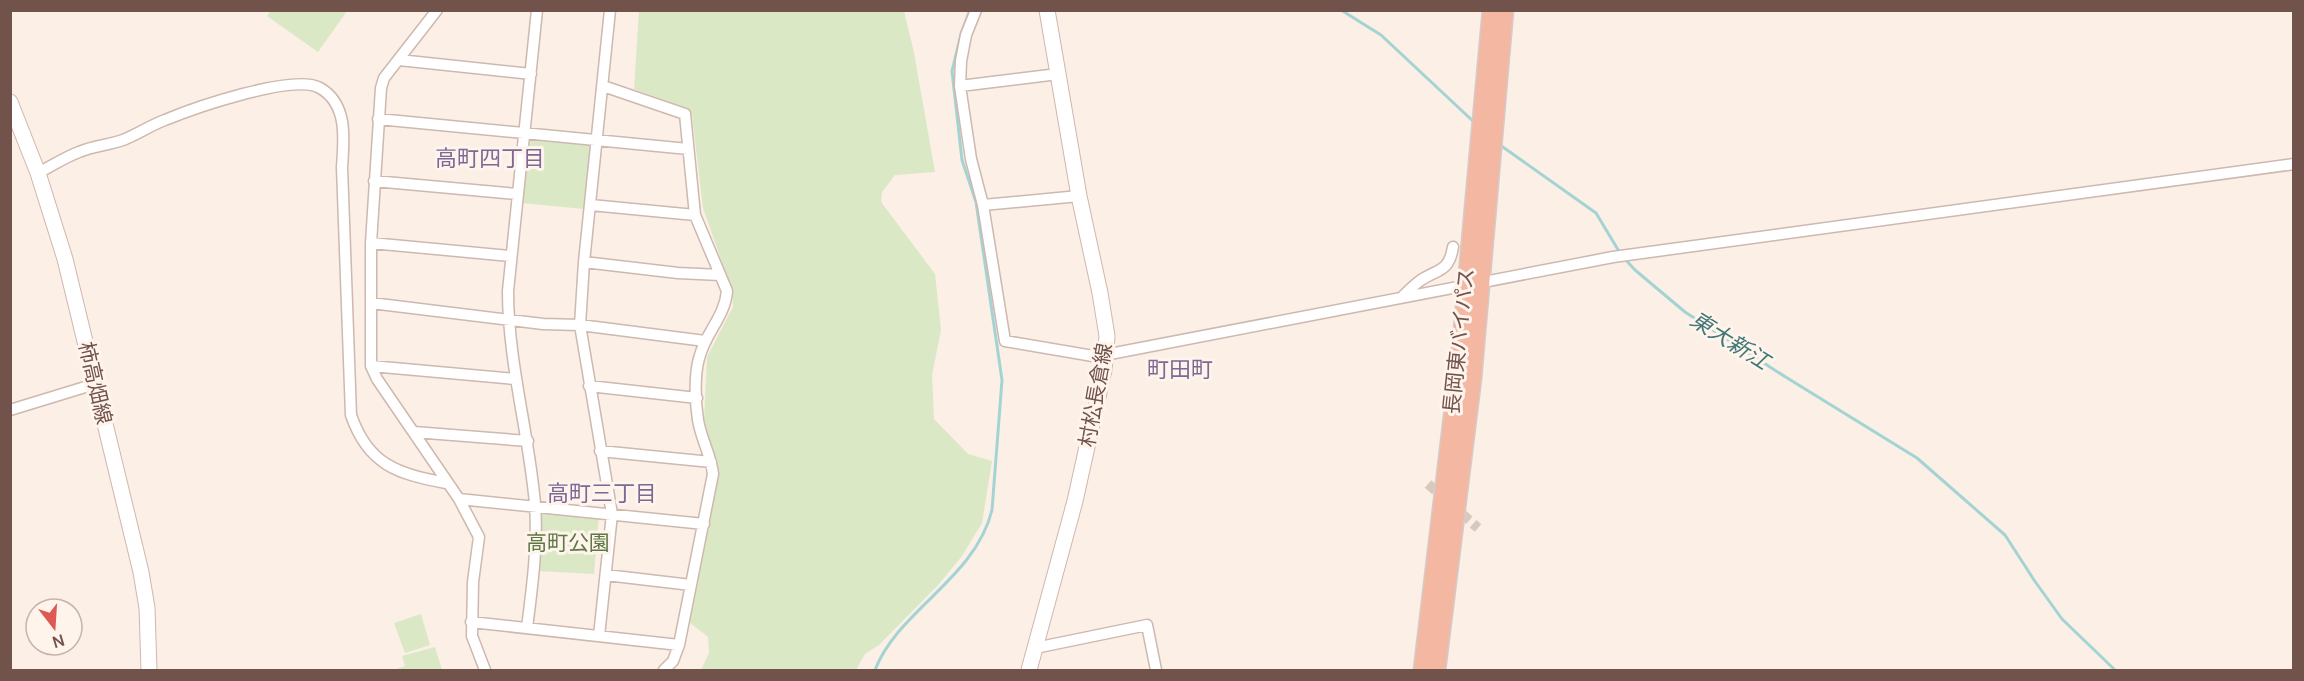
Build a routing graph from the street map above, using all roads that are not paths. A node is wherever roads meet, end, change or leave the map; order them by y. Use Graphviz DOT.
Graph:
graph roads {
  1 [pos="437,10"];
  2 [pos="531,10"];
  3 [pos="610,10"];
  4 [pos="976,10"];
  5 [pos="1047,10"];
  6 [pos="1491,10"];
  7 [pos="1505,10"];
  8 [pos="537,11"];
  9 [pos="399,60"];
  10 [pos="531,74"];
  11 [pos="1058,74"];
  12 [pos="603,86"];
  13 [pos="960,86"];
  14 [pos="10,102"];
  15 [pos="378,119"];
  16 [pos="525,133"];
  17 [pos="597,141"];
  18 [pos="688,149"];
  19 [pos="2294,164"];
  20 [pos="38,172"];
  21 [pos="374,181"];
  22 [pos="517,194"];
  23 [pos="1079,196"];
  24 [pos="591,205"];
  25 [pos="983,205"];
  26 [pos="695,215"];
  27 [pos="371,243"];
  28 [pos="1453,247"];
  29 [pos="512,256"];
  30 [pos="584,262"];
  31 [pos="720,275"];
  32 [pos="1474,284"];
  33 [pos="1402,297"];
  34 [pos="371,303"];
  35 [pos="508,320"];
  36 [pos="580,325"];
  37 [pos="705,341"];
  38 [pos="1106,354"];
  39 [pos="371,366"];
  40 [pos="515,380"];
  41 [pos="95,384"];
  42 [pos="589,386"];
  43 [pos="697,398"];
  44 [pos="10,410"];
  45 [pos="414,432"];
  46 [pos="528,441"];
  47 [pos="600,451"];
  48 [pos="711,462"];
  49 [pos="446,483"];
  50 [pos="459,499"];
  51 [pos="536,507"];
  52 [pos="612,514"];
  53 [pos="704,524"];
  54 [pos="606,575"];
  55 [pos="692,585"];
  56 [pos="471,622"];
  57 [pos="527,628"];
  58 [pos="599,636"];
  59 [pos="678,645"];
  60 [pos="1035,648"];
  61 [pos="149,670"];
  62 [pos="485,670"];
  63 [pos="664,670"];
  64 [pos="1029,670"];
  65 [pos="1156,670"];
  66 [pos="1422,670"];
  67 [pos="1437,670"];
  1 -- 9 [label="street"];
  2 -- 8 [label="street"];
  3 -- 12 [label="street"];
  4 -- 13 [label="street"];
  5 -- 11 [label="main road, 村松長倉線"];
  6 -- 32 [label="highway, 長岡東バイパス"];
  7 -- 32 [label="highway, 長岡東バイパス"];
  8 -- 10 [label="street"];
  9 -- 10 [label="street"];
  9 -- 15 [label="street"];
  10 -- 16 [label="street"];
  11 -- 13 [label="street"];
  11 -- 23 [label="main road, 村松長倉線"];
  12 -- 17 [label="street"];
  12 -- 18 [label="street"];
  13 -- 25 [label="street"];
  14 -- 20 [label="main road, 柿高畑線"];
  15 -- 16 [label="street"];
  15 -- 21 [label="street"];
  16 -- 17 [label="street"];
  16 -- 22 [label="street"];
  17 -- 18 [label="street"];
  17 -- 24 [label="street"];
  18 -- 26 [label="street"];
  19 -- 32 [label="street"];
  20 -- 41 [label="main road, 柿高畑線"];
  20 -- 49 [label="street"];
  21 -- 22 [label="street"];
  21 -- 27 [label="street"];
  22 -- 29 [label="street"];
  23 -- 25 [label="street"];
  23 -- 38 [label="main road, 村松長倉線"];
  24 -- 26 [label="street"];
  24 -- 30 [label="street"];
  25 -- 38 [label="street"];
  26 -- 31 [label="street"];
  27 -- 29 [label="street"];
  27 -- 34 [label="street"];
  28 -- 33 [label="street"];
  29 -- 35 [label="street"];
  30 -- 31 [label="street"];
  30 -- 36 [label="street"];
  31 -- 37 [label="street"];
  32 -- 33 [label="street"];
  32 -- 66 [label="highway, 長岡東バイパス"];
  32 -- 67 [label="highway, 長岡東バイパス"];
  33 -- 38 [label="street"];
  34 -- 35 [label="street"];
  34 -- 39 [label="street"];
  35 -- 36 [label="street"];
  35 -- 40 [label="street"];
  36 -- 37 [label="street"];
  36 -- 42 [label="street"];
  37 -- 43 [label="street"];
  38 -- 60 [label="main road, 村松長倉線"];
  39 -- 40 [label="street"];
  39 -- 45 [label="street"];
  40 -- 46 [label="street"];
  41 -- 44 [label="street"];
  41 -- 61 [label="main road, 柿高畑線"];
  42 -- 43 [label="street"];
  42 -- 47 [label="street"];
  43 -- 48 [label="street"];
  45 -- 46 [label="street"];
  45 -- 49 [label="street"];
  46 -- 51 [label="street"];
  47 -- 48 [label="street"];
  47 -- 52 [label="street"];
  48 -- 53 [label="street"];
  49 -- 50 [label="street"];
  50 -- 51 [label="street"];
  50 -- 56 [label="street"];
  51 -- 52 [label="street"];
  51 -- 57 [label="street"];
  52 -- 53 [label="street"];
  52 -- 54 [label="street"];
  53 -- 55 [label="street"];
  54 -- 55 [label="street"];
  54 -- 58 [label="street"];
  55 -- 59 [label="street"];
  56 -- 57 [label="street"];
  56 -- 62 [label="street"];
  57 -- 58 [label="street"];
  58 -- 59 [label="street"];
  59 -- 63 [label="street"];
  60 -- 64 [label="main road, 村松長倉線"];
  60 -- 65 [label="street"];
}
